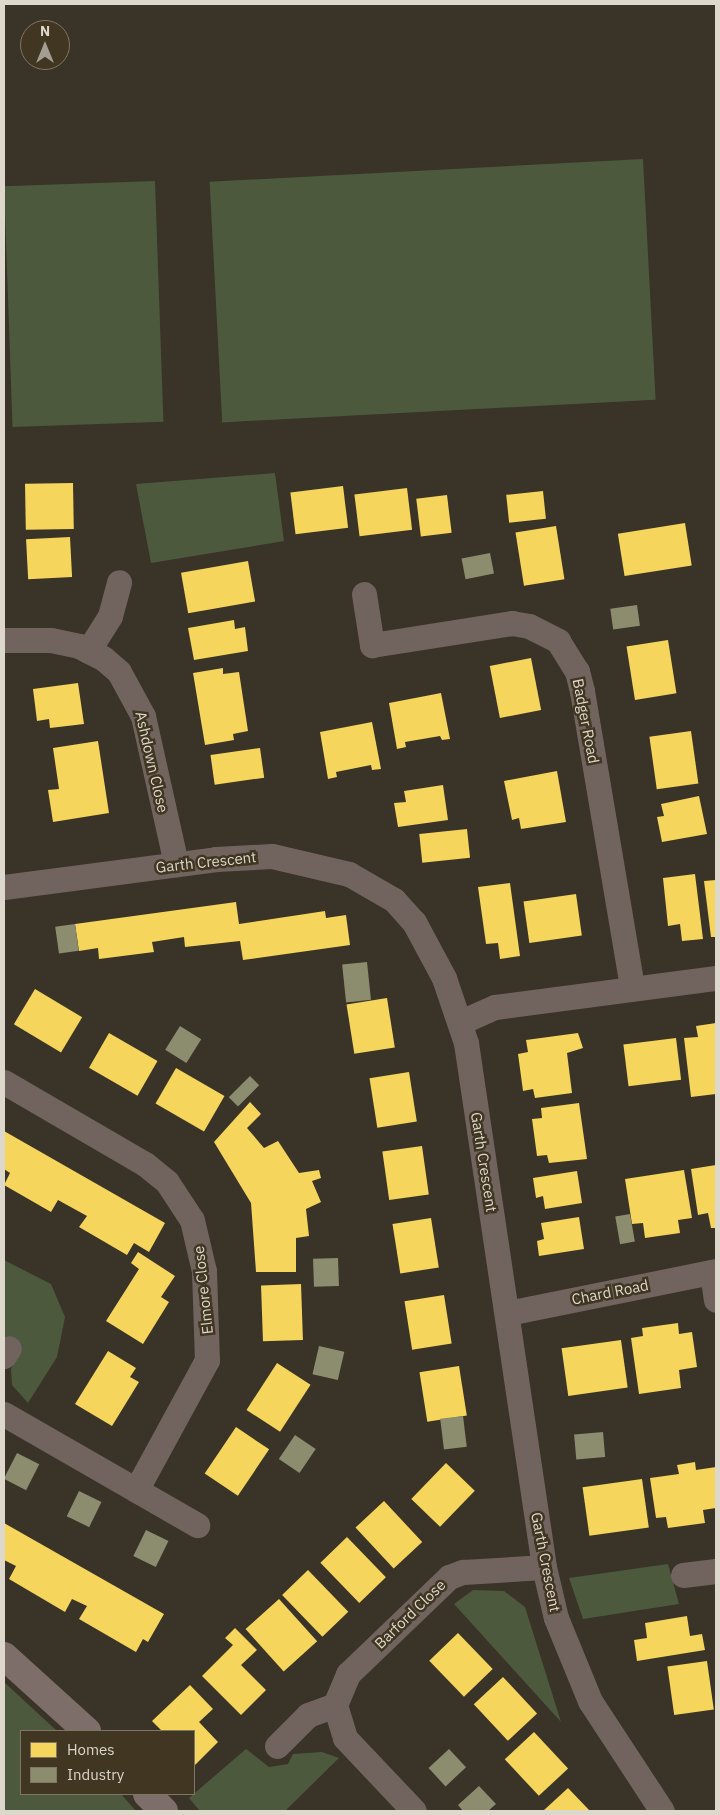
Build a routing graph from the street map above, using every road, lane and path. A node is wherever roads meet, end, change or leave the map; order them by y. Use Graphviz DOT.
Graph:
graph roads {
  1 [pos="119,582"];
  2 [pos="364,594"];
  3 [pos="4,640"];
  4 [pos="88,651"];
  5 [pos="176,864"];
  6 [pos="4,887"];
  7 [pos="716,978"];
  8 [pos="632,988"];
  9 [pos="461,1022"];
  10 [pos="4,1082"];
  11 [pos="714,1272"];
  12 [pos="716,1300"];
  13 [pos="508,1313"];
  14 [pos="4,1414"];
  15 [pos="136,1490"];
  16 [pos="196,1525"];
  17 [pos="544,1567"];
  18 [pos="716,1571"];
  19 [pos="683,1575"];
  20 [pos="4,1656"];
  21 [pos="335,1705"];
  22 [pos="86,1730"];
  23 [pos="277,1746"];
  24 [pos="148,1795"];
  25 [pos="164,1811"];
  26 [pos="414,1811"];
  27 [pos="662,1811"];
  1 -- 4 [label="street"];
  2 -- 8 [label="street, Badger Road"];
  3 -- 4 [label="street, Ashdown Close"];
  4 -- 5 [label="street, Ashdown Close"];
  5 -- 6 [label="street, Garth Crescent"];
  5 -- 9 [label="street, Garth Crescent"];
  7 -- 8 [label="street"];
  8 -- 9 [label="street"];
  9 -- 13 [label="street, Garth Crescent"];
  10 -- 15 [label="street, Elmore Close"];
  11 -- 12 [label="street, Chard Road"];
  11 -- 13 [label="street, Chard Road"];
  13 -- 17 [label="street, Garth Crescent"];
  14 -- 15 [label="street"];
  15 -- 16 [label="street"];
  17 -- 21 [label="street, Barford Close"];
  17 -- 27 [label="street, Garth Crescent"];
  18 -- 19 [label="street"];
  20 -- 22 [label="street"];
  21 -- 23 [label="street"];
  21 -- 26 [label="street"];
  24 -- 25 [label="street"];
}
